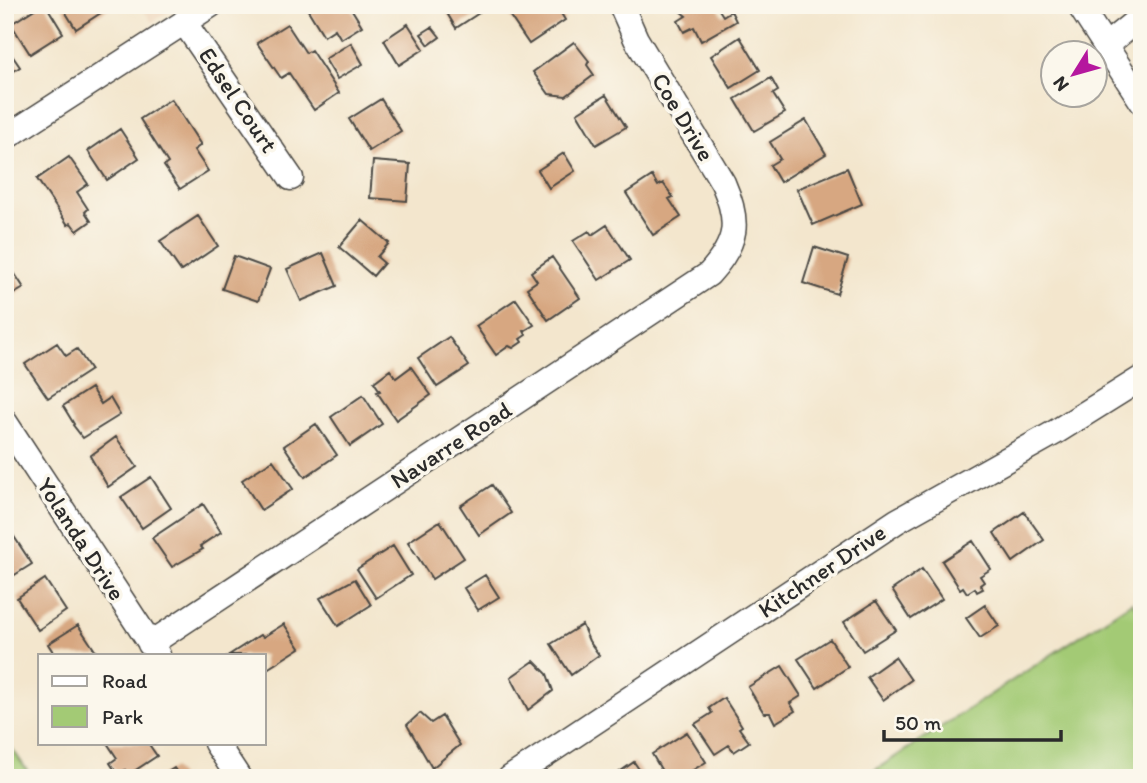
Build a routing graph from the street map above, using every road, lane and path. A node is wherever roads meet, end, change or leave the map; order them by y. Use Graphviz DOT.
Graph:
graph roads {
  1 [pos="211,5"];
  2 [pos="621,5"];
  3 [pos="1079,5"];
  4 [pos="1142,16"];
  5 [pos="184,22"];
  6 [pos="1100,38"];
  7 [pos="1108,44"];
  8 [pos="1108,51"];
  9 [pos="1142,102"];
  10 [pos="5,138"];
  11 [pos="291,178"];
  12 [pos="735,232"];
  13 [pos="1142,378"];
  14 [pos="5,422"];
  15 [pos="154,650"];
  16 [pos="217,744"];
  17 [pos="239,778"];
  18 [pos="510,778"];
  1 -- 5 [label="street"];
  2 -- 12 [label="street, Coe Drive"];
  3 -- 6 [label="street"];
  4 -- 7 [label="street"];
  5 -- 10 [label="street"];
  5 -- 11 [label="street, Edsel Court"];
  8 -- 9 [label="street"];
  12 -- 15 [label="street, Navarre Road"];
  13 -- 18 [label="street, Kitchner Drive"];
  14 -- 15 [label="street, Yolanda Drive"];
  16 -- 17 [label="street"];
}
